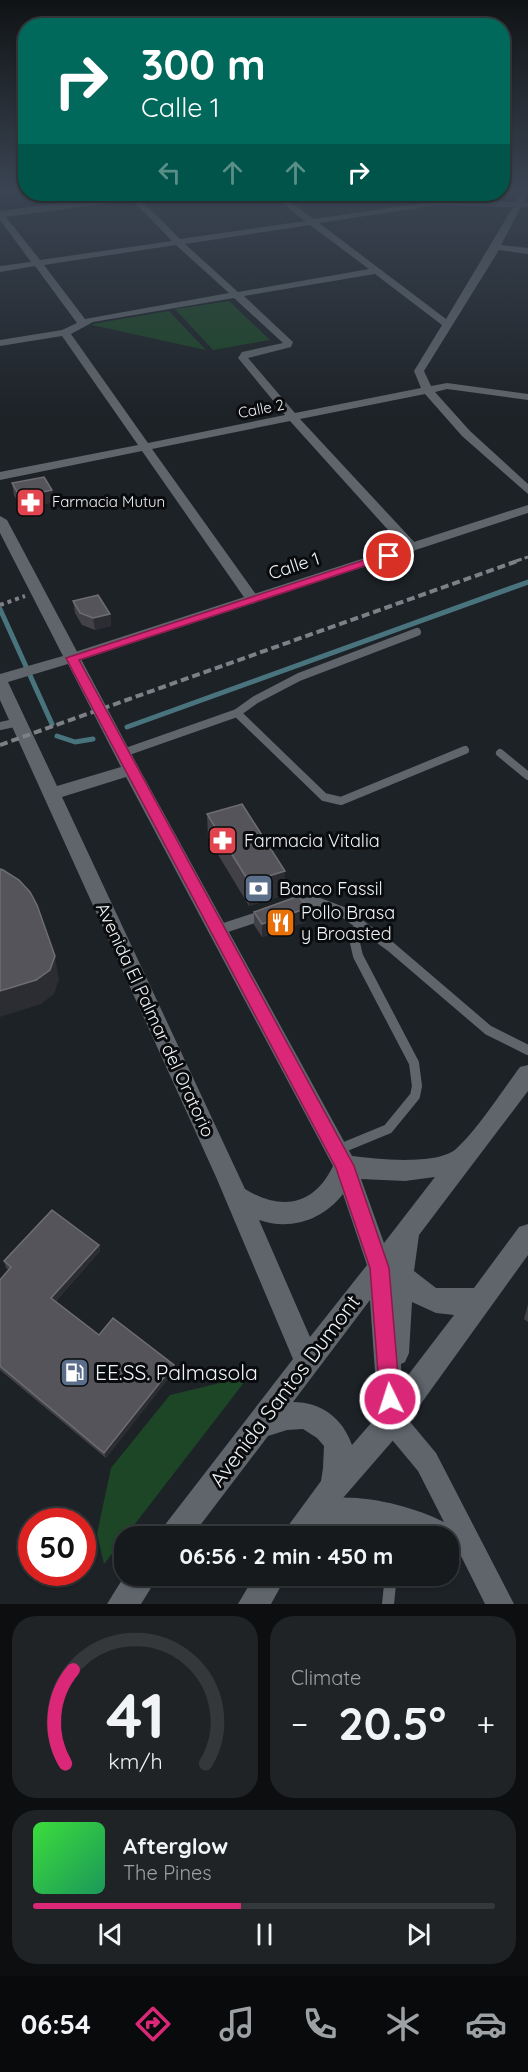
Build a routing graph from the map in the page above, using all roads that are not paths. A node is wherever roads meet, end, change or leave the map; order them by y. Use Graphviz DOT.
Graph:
graph roads {
  1 [pos="33,264"];
  2 [pos="40,264"];
  3 [pos="202,264"];
  4 [pos="366,264"];
  5 [pos="486,264"];
  6 [pos="0,269"];
  7 [pos="375,271"];
  8 [pos="236,294"];
  9 [pos="82,322"];
  10 [pos="448,325"];
  11 [pos="65,333"];
  12 [pos="0,343"];
  13 [pos="427,390"];
  14 [pos="528,397"];
  15 [pos="292,418"];
  16 [pos="146,446"];
  17 [pos="0,476"];
  18 [pos="528,490"];
  19 [pos="528,509"];
  20 [pos="0,520"];
  21 [pos="412,548"];
  22 [pos="253,600"];
  23 [pos="417,632"];
  24 [pos="72,658"];
  25 [pos="5,678"];
  26 [pos="237,713"];
  27 [pos="10,724"];
  28 [pos="465,750"];
  29 [pos="501,753"];
  30 [pos="122,767"];
  31 [pos="528,776"];
  32 [pos="60,791"];
  33 [pos="359,924"];
  34 [pos="218,930"];
  35 [pos="528,1050"];
  36 [pos="528,1074"];
  37 [pos="466,1156"];
  38 [pos="340,1158"];
  39 [pos="236,1196"];
  40 [pos="528,1235"];
  41 [pos="390,1271"];
  42 [pos="480,1299"];
  43 [pos="307,1360"];
  44 [pos="392,1420"];
  45 [pos="258,1426"];
  46 [pos="333,1488"];
  47 [pos="314,1513"];
  48 [pos="182,1526"];
  49 [pos="305,1526"];
  50 [pos="395,1526"];
  51 [pos="459,1547"];
  52 [pos="479,1560"];
  53 [pos="136,1586"];
  54 [pos="265,1586"];
  55 [pos="390,1586"];
  56 [pos="122,1604"];
  57 [pos="253,1604"];
  58 [pos="388,1604"];
  59 [pos="500,1604"];
  1 -- 6 [label="street"];
  2 -- 9 [label="street"];
  3 -- 8 [label="street"];
  4 -- 7 [label="street"];
  5 -- 10 [label="street"];
  7 -- 8 [label="street"];
  7 -- 10 [label="street"];
  8 -- 9 [label="street"];
  8 -- 15 [label="street"];
  9 -- 11 [label="street"];
  10 -- 13 [label="street"];
  11 -- 12 [label="street"];
  11 -- 16 [label="street"];
  13 -- 14 [label="street, Calle 2"];
  13 -- 15 [label="street, Calle 2"];
  13 -- 18 [label="street"];
  15 -- 16 [label="street, Calle 2"];
  15 -- 21 [label="street"];
  16 -- 17 [label="street, Calle 2"];
  16 -- 22 [label="street"];
  19 -- 21 [label="main road, Calle 1"];
  20 -- 24 [label="main road"];
  21 -- 22 [label="main road, Calle 1"];
  22 -- 24 [label="main road, Calle 1"];
  23 -- 26 [label="lane"];
  24 -- 25 [label="main road, Calle 1"];
  24 -- 30 [label="main road"];
  25 -- 27 [label="main road, Avenida El Palmar del Oratorio"];
  26 -- 28 [label="lane"];
  26 -- 30 [label="lane"];
  27 -- 32 [label="main road, Avenida El Palmar del Oratorio"];
  29 -- 31 [label="lane"];
  30 -- 32 [label="main road"];
  30 -- 34 [label="main road"];
  32 -- 39 [label="main road, Avenida El Palmar del Oratorio"];
  33 -- 34 [label="lane"];
  33 -- 35 [label="lane"];
  33 -- 38 [label="lane"];
  34 -- 38 [label="main road"];
  36 -- 37 [label="main road"];
  37 -- 38 [label="main road"];
  37 -- 41 [label="main road"];
  38 -- 39 [label="main road"];
  38 -- 41 [label="main road"];
  39 -- 43 [label="main road, Avenida El Palmar del Oratorio"];
  40 -- 42 [label="main road"];
  41 -- 42 [label="main road"];
  41 -- 43 [label="main road, Avenida Santos Dumont"];
  41 -- 44 [label="main road"];
  42 -- 44 [label="main road"];
  43 -- 45 [label="main road, Avenida Santos Dumont"];
  44 -- 46 [label="main road"];
  44 -- 52 [label="street"];
  45 -- 46 [label="main road"];
  45 -- 48 [label="main road, Avenida Santos Dumont"];
  46 -- 47 [label="main road"];
  47 -- 49 [label="main road"];
  47 -- 50 [label="street"];
  51 -- 52 [label="street"];
  52 -- 59 [label="street"];
  53 -- 56 [label="main road"];
  54 -- 57 [label="main road"];
  55 -- 58 [label="lane"];
}
